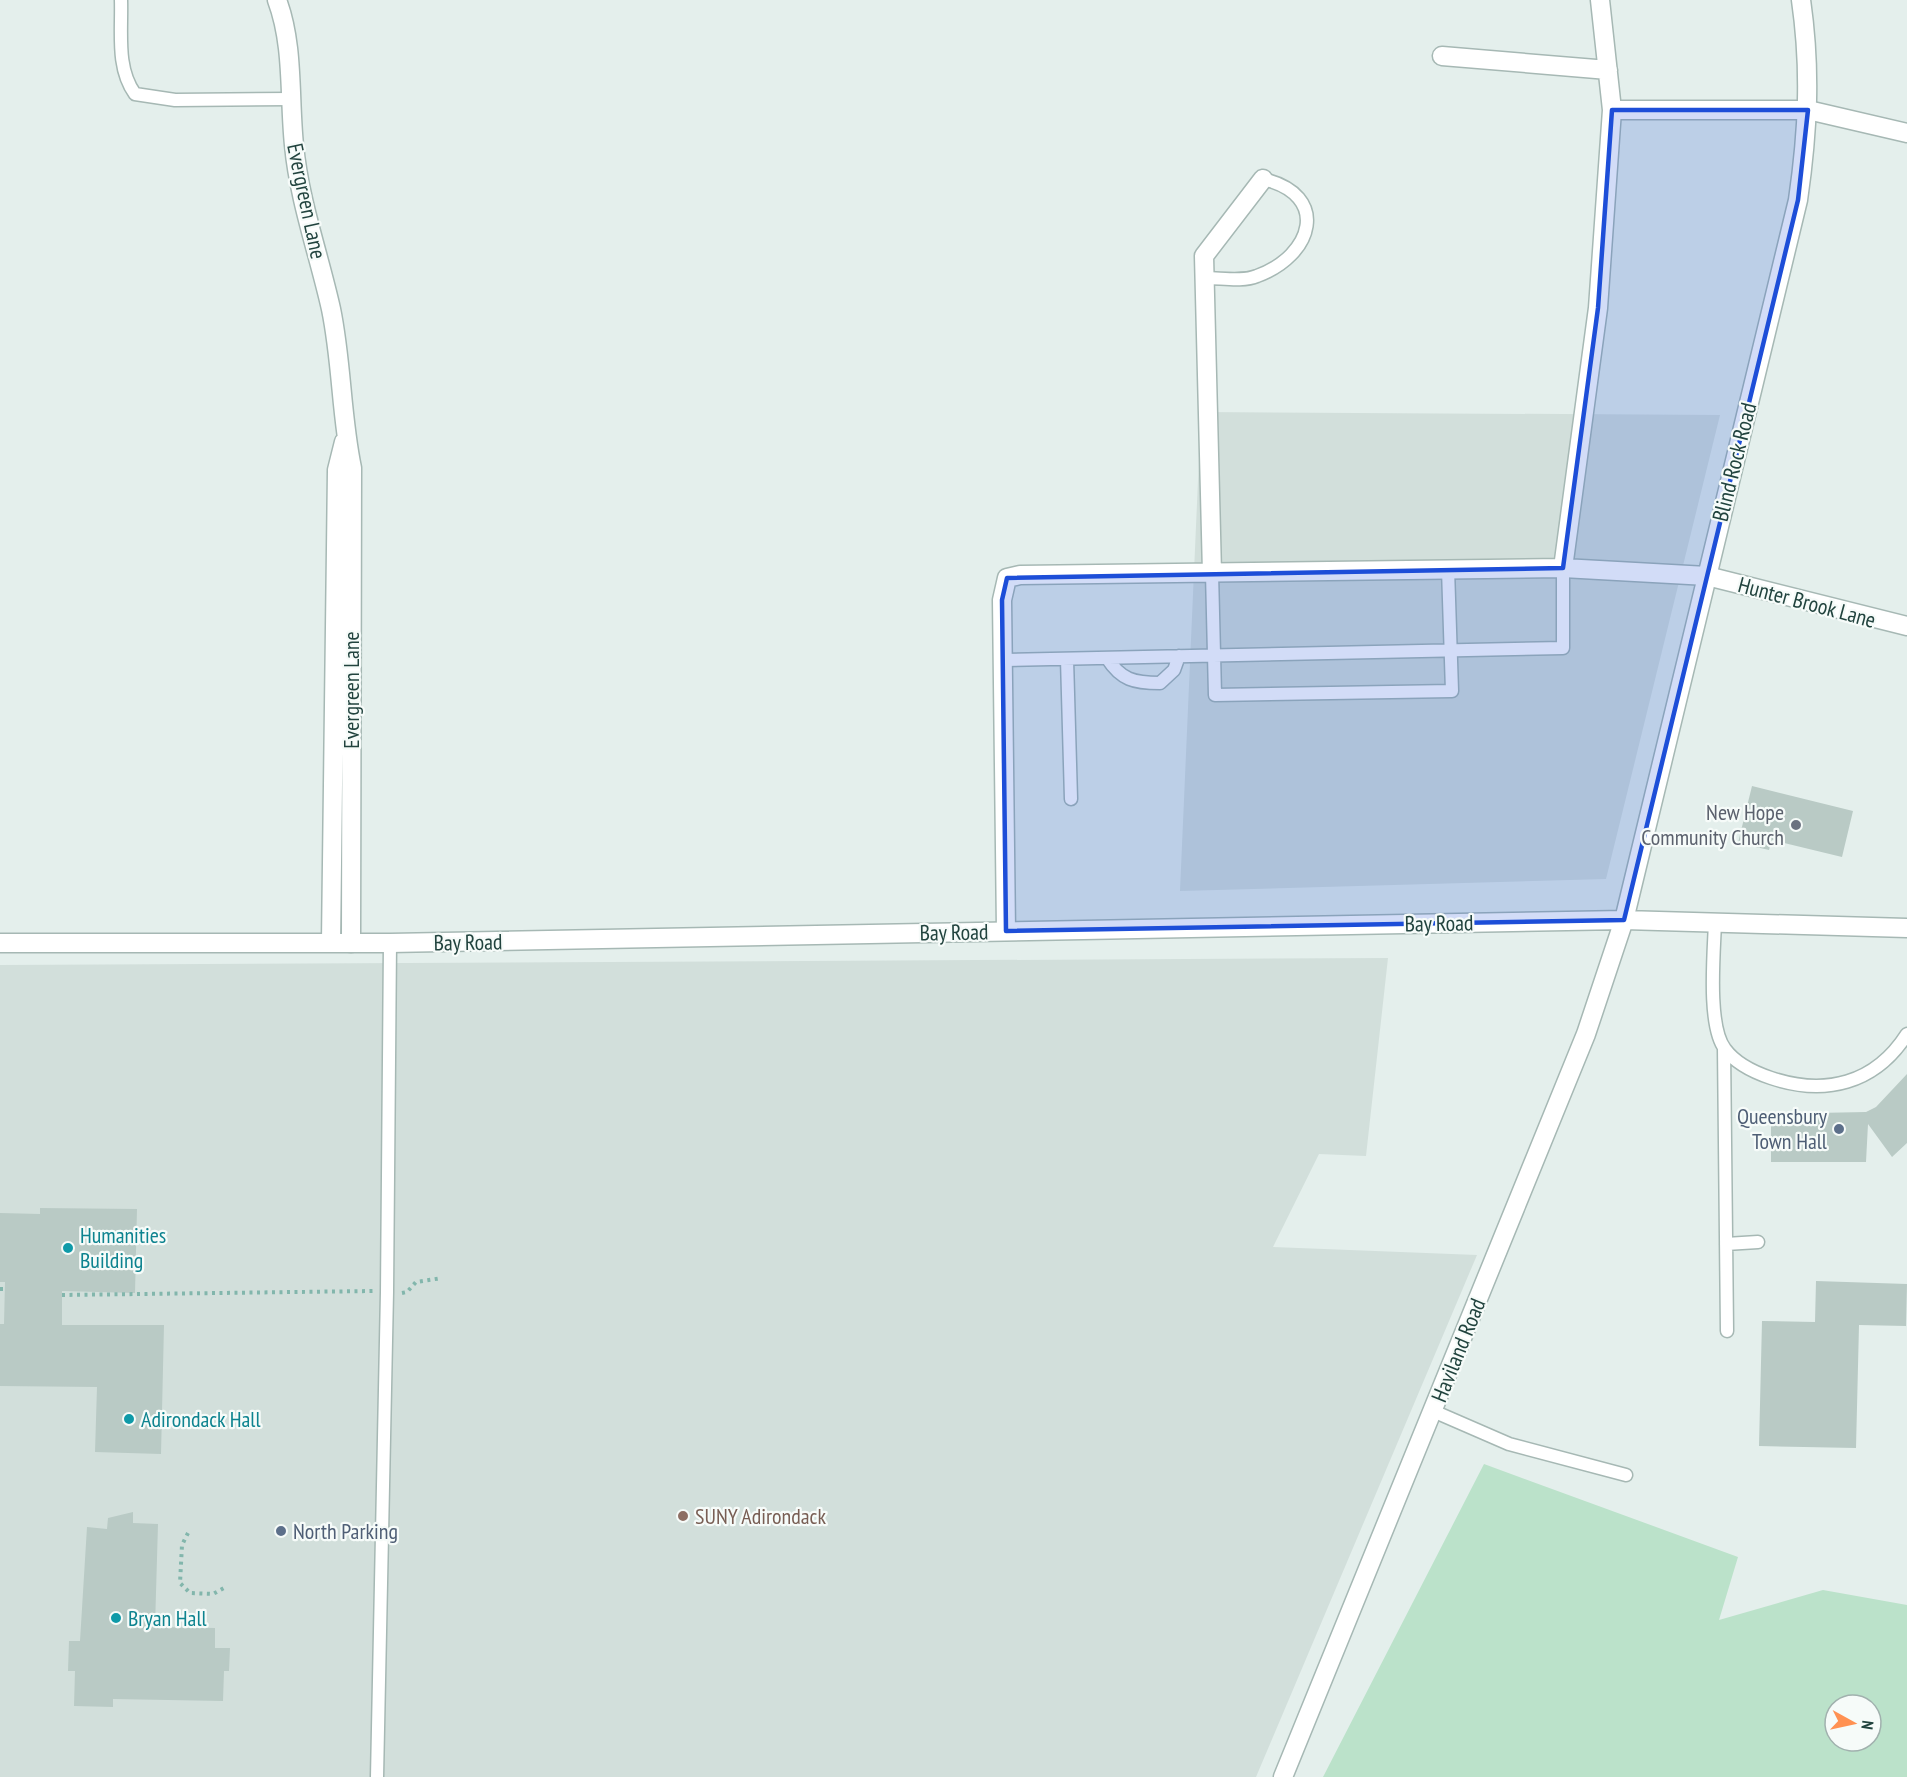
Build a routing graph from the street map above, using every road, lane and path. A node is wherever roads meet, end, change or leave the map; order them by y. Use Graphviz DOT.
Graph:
graph roads {
  1 [pos="121,0"];
  2 [pos="277,0"];
  3 [pos="1600,0"];
  4 [pos="1801,0"];
  5 [pos="1442,56"];
  6 [pos="1608,70"];
  7 [pos="292,99"];
  8 [pos="1612,110"];
  9 [pos="1808,110"];
  10 [pos="1907,133"];
  11 [pos="1263,179"];
  12 [pos="1206,278"];
  13 [pos="345,437"];
  14 [pos="1563,568"];
  15 [pos="1448,569"];
  16 [pos="1212,573"];
  17 [pos="1707,576"];
  18 [pos="1907,626"];
  19 [pos="1452,650"];
  20 [pos="1214,655"];
  21 [pos="1179,656"];
  22 [pos="1107,658"];
  23 [pos="1068,659"];
  24 [pos="1003,660"];
  25 [pos="1071,799"];
  26 [pos="1624,920"];
  27 [pos="1715,922"];
  28 [pos="1907,928"];
  29 [pos="1006,932"];
  30 [pos="331,942"];
  31 [pos="351,942"];
  32 [pos="0,943"];
  33 [pos="390,943"];
  34 [pos="1907,1034"];
  35 [pos="1724,1048"];
  36 [pos="1758,1242"];
  37 [pos="1726,1244"];
  38 [pos="442,1278"];
  39 [pos="375,1292"];
  40 [pos="401,1293"];
  41 [pos="62,1295"];
  42 [pos="1727,1331"];
  43 [pos="1433,1411"];
  44 [pos="1626,1475"];
  45 [pos="188,1533"];
  46 [pos="224,1588"];
  47 [pos="377,1777"];
  48 [pos="1283,1777"];
  1 -- 7 [label="lane"];
  2 -- 7 [label="street, Evergreen Lane"];
  3 -- 6 [label="street"];
  4 -- 9 [label="street, Blind Rock Road"];
  5 -- 6 [label="street"];
  6 -- 8 [label="street"];
  7 -- 13 [label="street, Evergreen Lane"];
  8 -- 9 [label="street"];
  8 -- 14 [label="street"];
  9 -- 10 [label="street"];
  9 -- 17 [label="street, Blind Rock Road"];
  11 -- 12 [label="street"];
  11 -- 12 [label="lane"];
  12 -- 16 [label="street"];
  13 -- 30 [label="street, Evergreen Lane"];
  13 -- 31 [label="street, Evergreen Lane"];
  14 -- 15 [label="street, Hunter Brook Lane"];
  14 -- 17 [label="street, Hunter Brook Lane"];
  14 -- 19 [label="lane"];
  15 -- 16 [label="street, Hunter Brook Lane"];
  15 -- 19 [label="lane"];
  16 -- 20 [label="lane"];
  16 -- 24 [label="street, Hunter Brook Lane"];
  17 -- 18 [label="street, Hunter Brook Lane"];
  17 -- 26 [label="street, Blind Rock Road"];
  19 -- 20 [label="lane"];
  19 -- 20 [label="lane"];
  20 -- 21 [label="lane"];
  21 -- 22 [label="lane"];
  21 -- 22 [label="lane"];
  22 -- 23 [label="lane"];
  23 -- 24 [label="lane"];
  23 -- 25 [label="lane"];
  24 -- 29 [label="street"];
  26 -- 27 [label="street, Bay Road"];
  26 -- 29 [label="street, Bay Road"];
  26 -- 43 [label="street, Haviland Road"];
  27 -- 28 [label="street, Bay Road"];
  27 -- 35 [label="lane"];
  29 -- 33 [label="street, Bay Road"];
  30 -- 31 [label="street, Bay Road"];
  30 -- 32 [label="street, Bay Road"];
  31 -- 33 [label="street, Bay Road"];
  33 -- 47 [label="lane"];
  34 -- 35 [label="lane"];
  35 -- 37 [label="lane"];
  36 -- 37 [label="lane"];
  37 -- 42 [label="lane"];
  38 -- 40 [label="path"];
  39 -- 41 [label="path"];
  43 -- 44 [label="lane"];
  43 -- 48 [label="street, Haviland Road"];
  45 -- 46 [label="path"];
}
